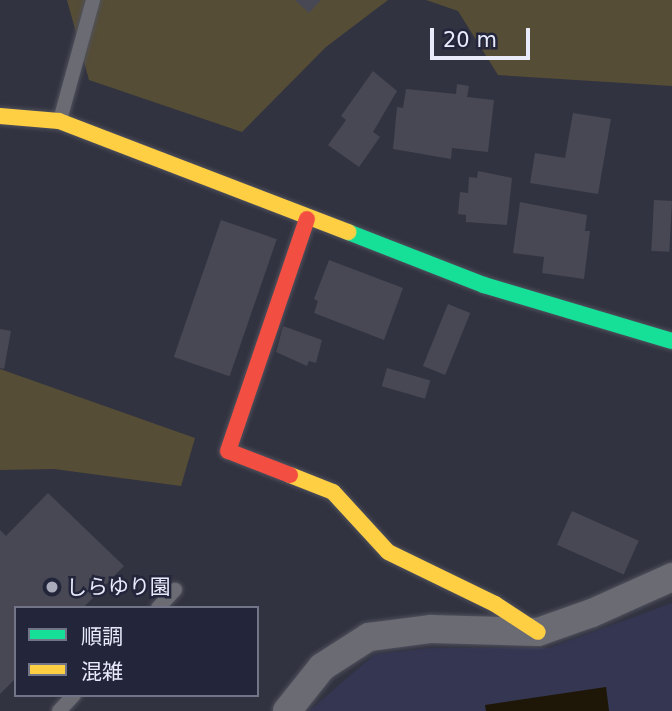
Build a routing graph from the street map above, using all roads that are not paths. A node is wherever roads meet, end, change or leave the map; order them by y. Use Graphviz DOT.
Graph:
graph roads {
  1 [pos="93,0"];
  2 [pos="0,116"];
  3 [pos="59,121"];
  4 [pos="307,219"];
  5 [pos="672,341"];
  6 [pos="672,577"];
  7 [pos="175,590"];
  8 [pos="160,606"];
  9 [pos="538,632"];
  10 [pos="72,697"];
  11 [pos="59,711"];
  12 [pos="287,711"];
  1 -- 3 [label="lane"];
  2 -- 3 [label="street"];
  3 -- 4 [label="street"];
  4 -- 5 [label="street"];
  4 -- 9 [label="street"];
  6 -- 9 [label="street"];
  7 -- 8 [label="lane"];
  9 -- 12 [label="street"];
  10 -- 11 [label="lane"];
}
